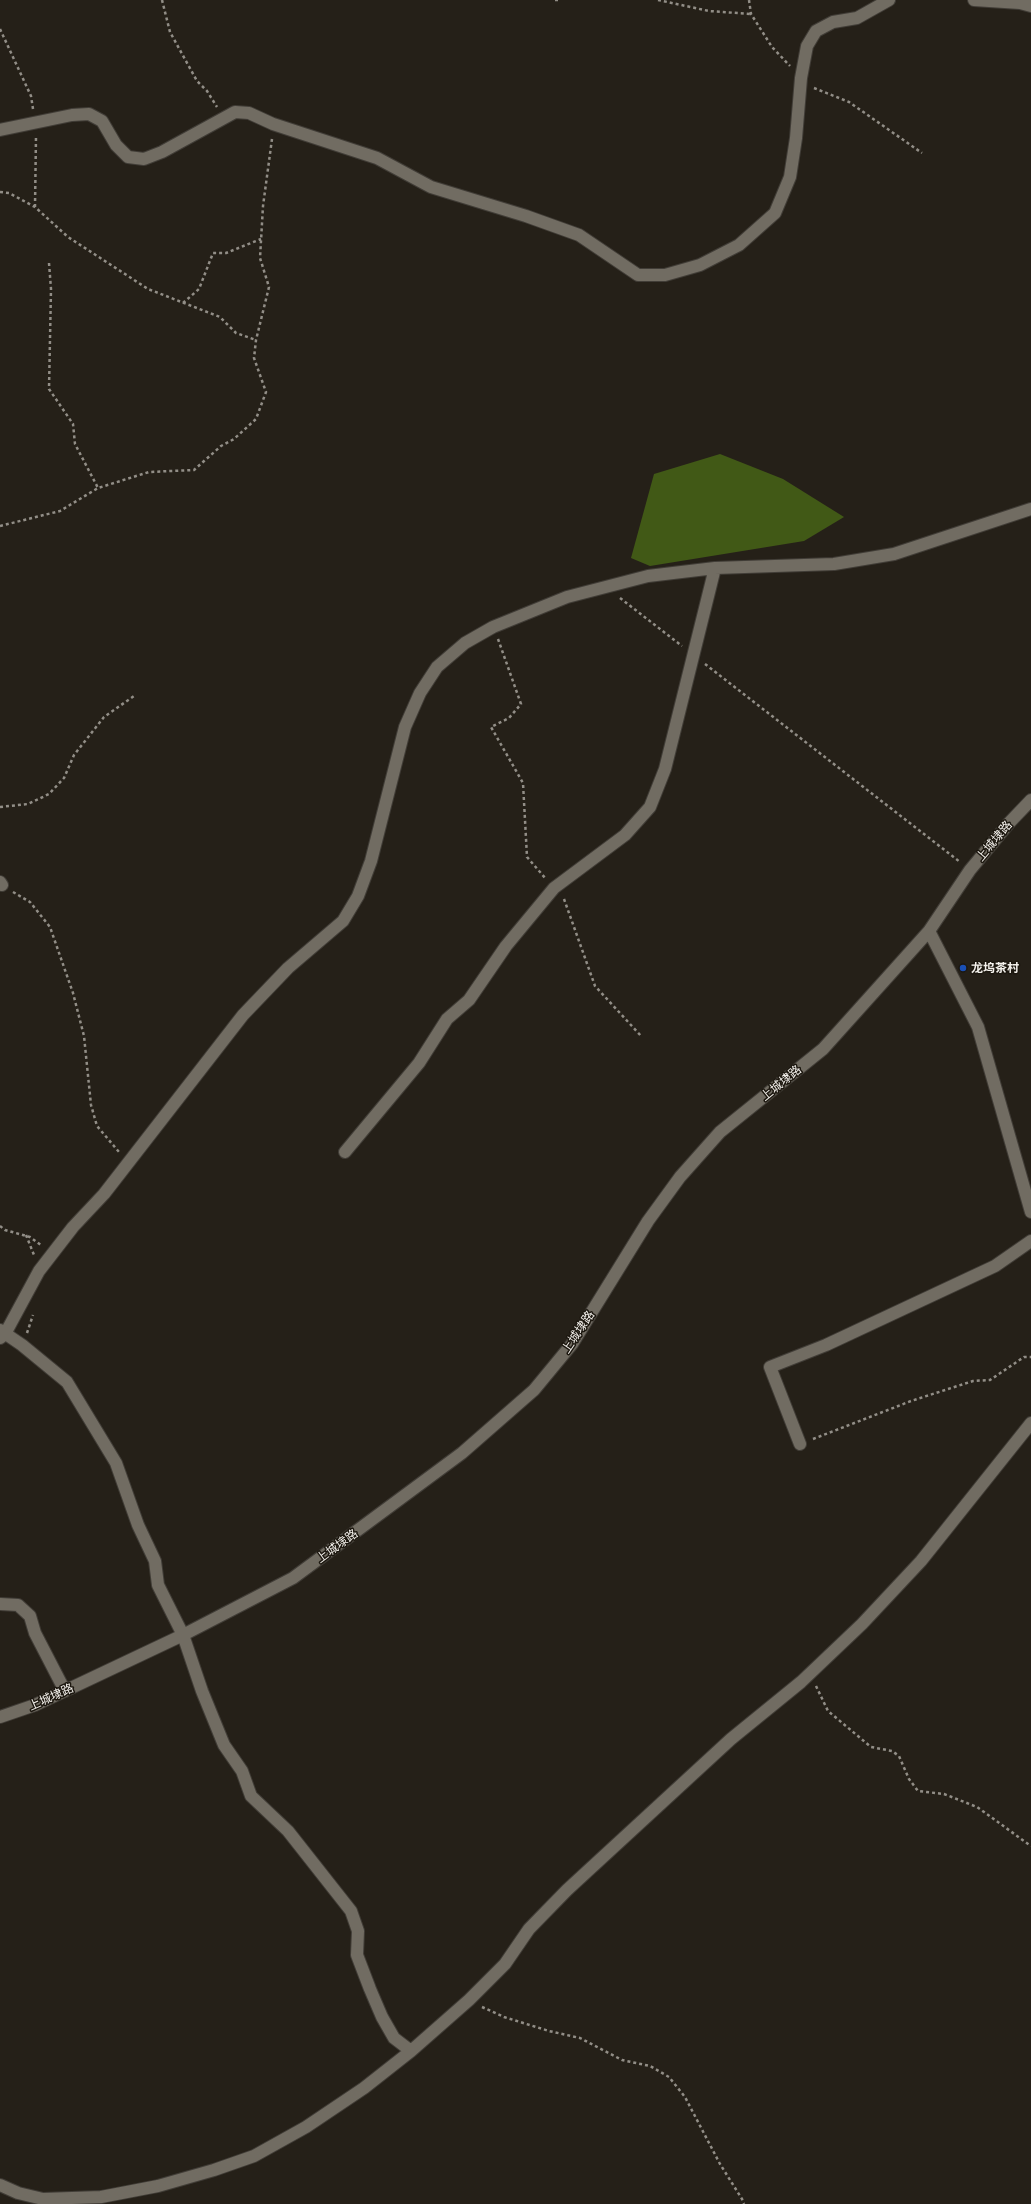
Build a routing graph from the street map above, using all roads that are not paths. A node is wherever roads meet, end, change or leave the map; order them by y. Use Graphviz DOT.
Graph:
graph roads {
  1 [pos="889,0"];
  2 [pos="974,0"];
  3 [pos="1031,6"];
  4 [pos="0,130"];
  5 [pos="1031,509"];
  6 [pos="715,568"];
  7 [pos="1031,800"];
  8 [pos="929,931"];
  9 [pos="345,1152"];
  10 [pos="1031,1212"];
  11 [pos="1031,1241"];
  12 [pos="2,1334"];
  13 [pos="1031,1423"];
  14 [pos="800,1444"];
  15 [pos="0,1604"];
  16 [pos="183,1635"];
  17 [pos="65,1691"];
  18 [pos="0,1717"];
  19 [pos="411,2051"];
  20 [pos="0,2185"];
  1 -- 4 [label="street"];
  2 -- 3 [label="street"];
  5 -- 6 [label="street"];
  6 -- 9 [label="street"];
  6 -- 12 [label="street"];
  7 -- 8 [label="street, 上城埭路"];
  8 -- 10 [label="street"];
  8 -- 16 [label="street, 上城埭路"];
  11 -- 14 [label="street"];
  12 -- 16 [label="street"];
  13 -- 19 [label="street"];
  15 -- 17 [label="street"];
  16 -- 17 [label="street, 上城埭路"];
  16 -- 19 [label="street"];
  17 -- 18 [label="street, 上城埭路"];
  19 -- 20 [label="street"];
}
